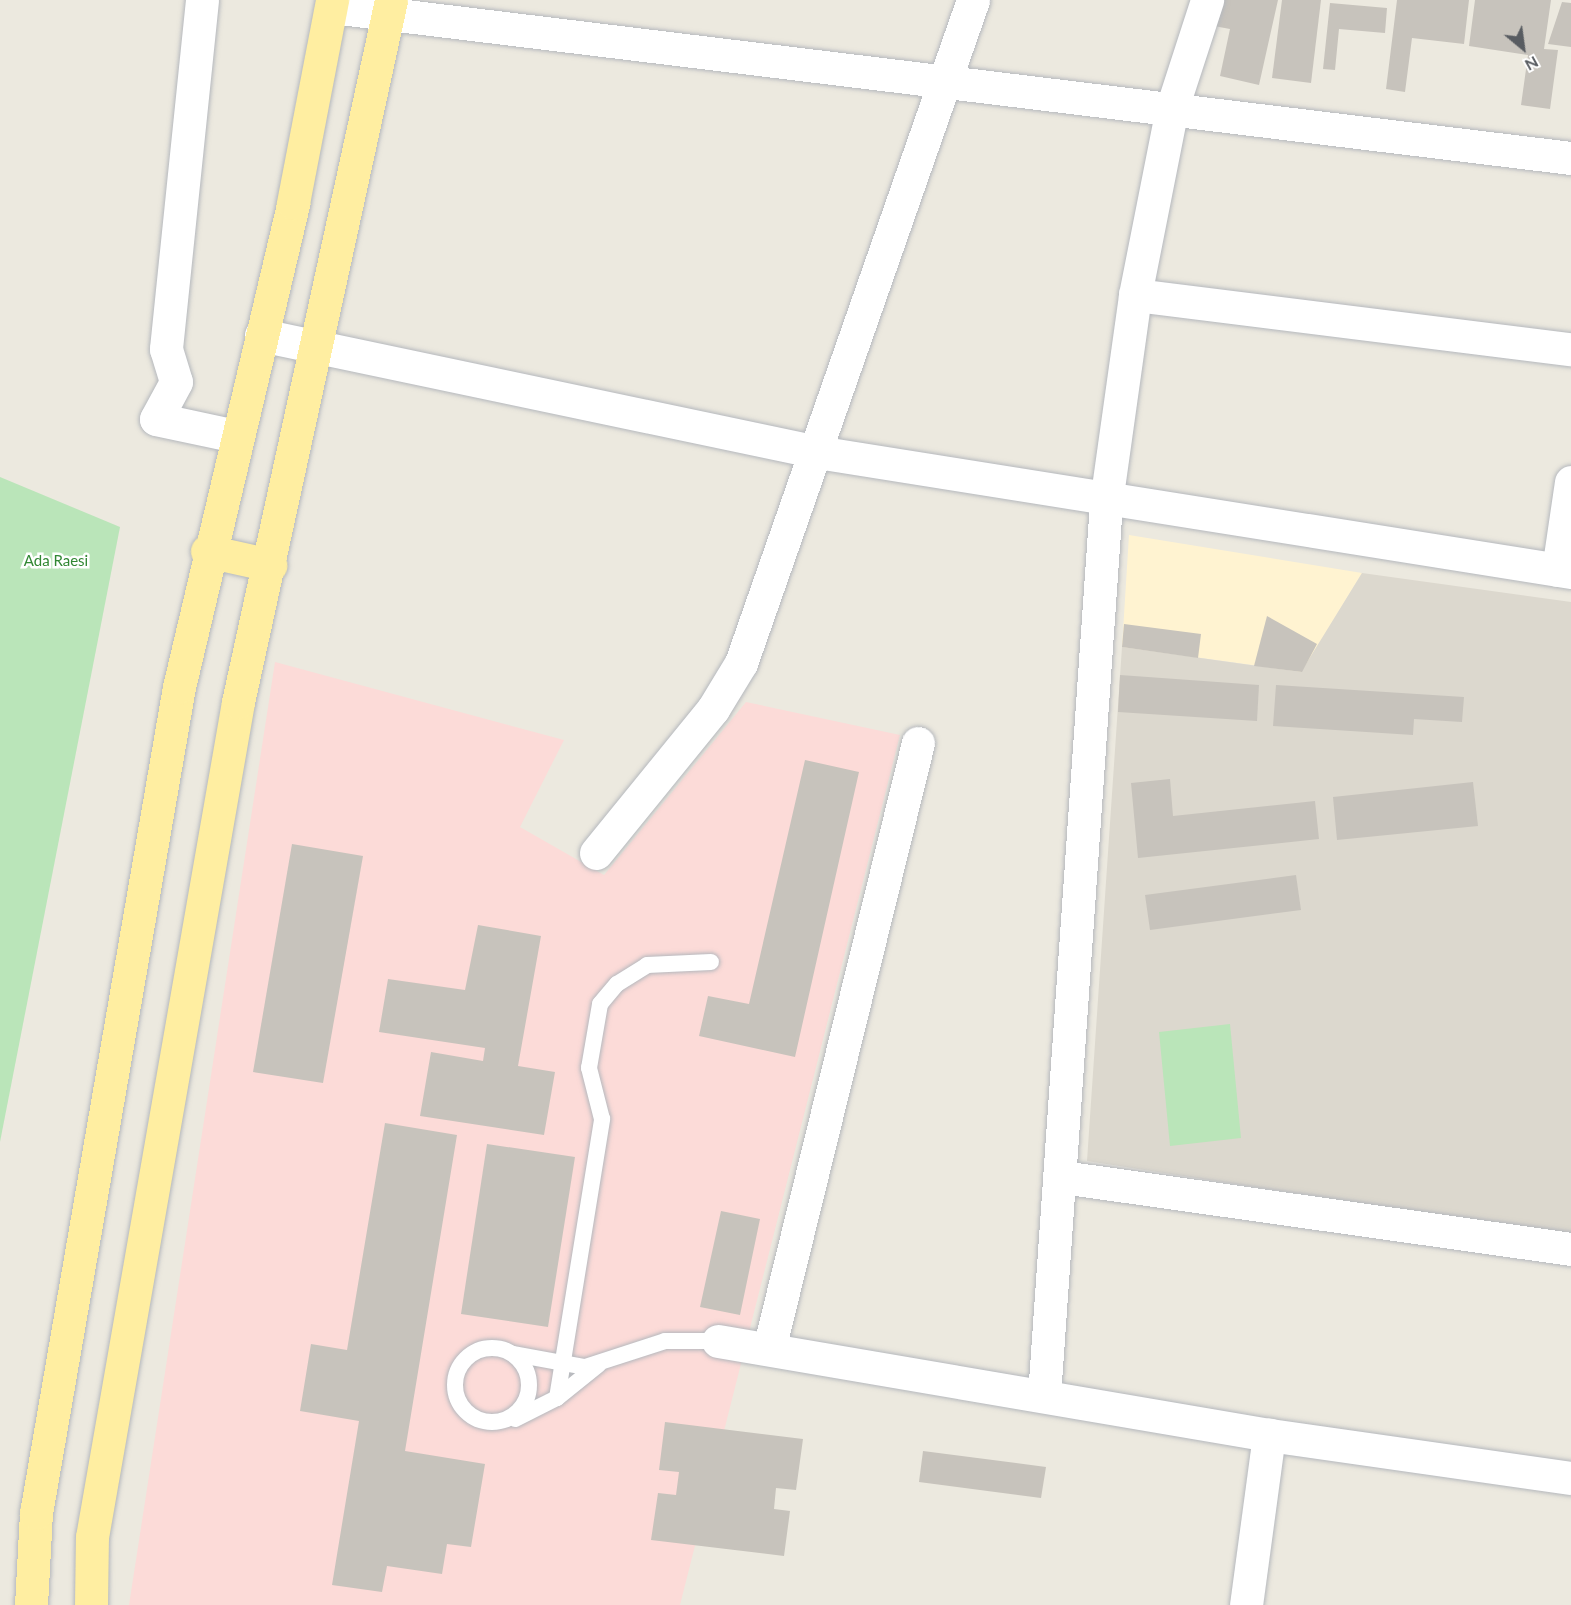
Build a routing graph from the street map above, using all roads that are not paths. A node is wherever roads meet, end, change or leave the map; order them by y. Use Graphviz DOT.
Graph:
graph roads {
  1 [pos="202,0"];
  2 [pos="973,0"];
  3 [pos="1207,0"];
  4 [pos="332,3"];
  5 [pos="390,5"];
  6 [pos="943,80"];
  7 [pos="1172,108"];
  8 [pos="1571,158"];
  9 [pos="1135,296"];
  10 [pos="261,335"];
  11 [pos="319,345"];
  12 [pos="1571,349"];
  13 [pos="235,436"];
  14 [pos="817,452"];
  15 [pos="1571,482"];
  16 [pos="1106,502"];
  17 [pos="207,551"];
  18 [pos="270,565"];
  19 [pos="1565,571"];
  20 [pos="918,743"];
  21 [pos="596,853"];
  22 [pos="711,962"];
  23 [pos="1062,1177"];
  24 [pos="1571,1249"];
  25 [pos="718,1341"];
  26 [pos="769,1349"];
  27 [pos="514,1354"];
  28 [pos="598,1364"];
  29 [pos="558,1365"];
  30 [pos="1044,1396"];
  31 [pos="556,1398"];
  32 [pos="498,1422"];
  33 [pos="1269,1435"];
  34 [pos="1571,1478"];
  35 [pos="31,1605"];
  36 [pos="91,1605"];
  37 [pos="1246,1605"];
  1 -- 13 [label="street"];
  2 -- 6 [label="street"];
  3 -- 7 [label="street"];
  4 -- 5 [label="street"];
  4 -- 10 [label="main road"];
  5 -- 6 [label="street"];
  5 -- 11 [label="main road"];
  6 -- 7 [label="street"];
  6 -- 14 [label="street"];
  7 -- 8 [label="street"];
  7 -- 9 [label="street"];
  9 -- 12 [label="street"];
  9 -- 16 [label="street"];
  10 -- 11 [label="street"];
  10 -- 13 [label="main road"];
  11 -- 14 [label="street"];
  11 -- 18 [label="main road"];
  13 -- 17 [label="main road"];
  14 -- 16 [label="street"];
  14 -- 21 [label="street"];
  15 -- 19 [label="street"];
  16 -- 19 [label="street"];
  16 -- 23 [label="street"];
  17 -- 18 [label="main road"];
  17 -- 35 [label="main road"];
  18 -- 36 [label="main road"];
  20 -- 26 [label="street"];
  22 -- 29 [label="lane"];
  23 -- 24 [label="street"];
  23 -- 30 [label="street"];
  25 -- 26 [label="street"];
  25 -- 28 [label="lane"];
  26 -- 30 [label="street"];
  27 -- 29 [label="lane"];
  27 -- 32 [label="lane"];
  27 -- 32 [label="lane"];
  28 -- 29 [label="lane"];
  28 -- 31 [label="lane"];
  29 -- 31 [label="lane"];
  30 -- 33 [label="street"];
  31 -- 32 [label="lane"];
  33 -- 34 [label="street"];
  33 -- 37 [label="street"];
}
